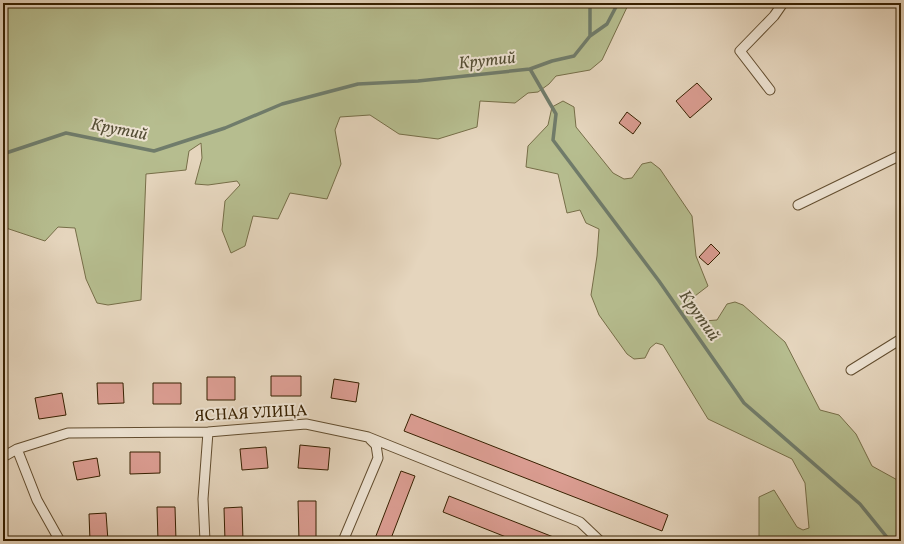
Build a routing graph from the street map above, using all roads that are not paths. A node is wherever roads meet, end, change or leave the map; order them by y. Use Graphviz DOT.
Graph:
graph roads {
  1 [pos="783,3"];
  2 [pos="770,90"];
  3 [pos="901,155"];
  4 [pos="798,205"];
  5 [pos="901,339"];
  6 [pos="851,370"];
  7 [pos="208,432"];
  8 [pos="368,437"];
  9 [pos="18,449"];
  10 [pos="3,457"];
  11 [pos="60,541"];
  12 [pos="205,541"];
  13 [pos="343,541"];
  14 [pos="600,541"];
  1 -- 2 [label="street"];
  3 -- 4 [label="street"];
  5 -- 6 [label="street"];
  7 -- 8 [label="street, ЯСНАЯ УЛИЦА"];
  7 -- 9 [label="street, ЯСНАЯ УЛИЦА"];
  7 -- 12 [label="street"];
  8 -- 13 [label="street"];
  8 -- 14 [label="street, ЯСНАЯ УЛИЦА"];
  9 -- 10 [label="street, ЯСНАЯ УЛИЦА"];
  9 -- 11 [label="street"];
}
